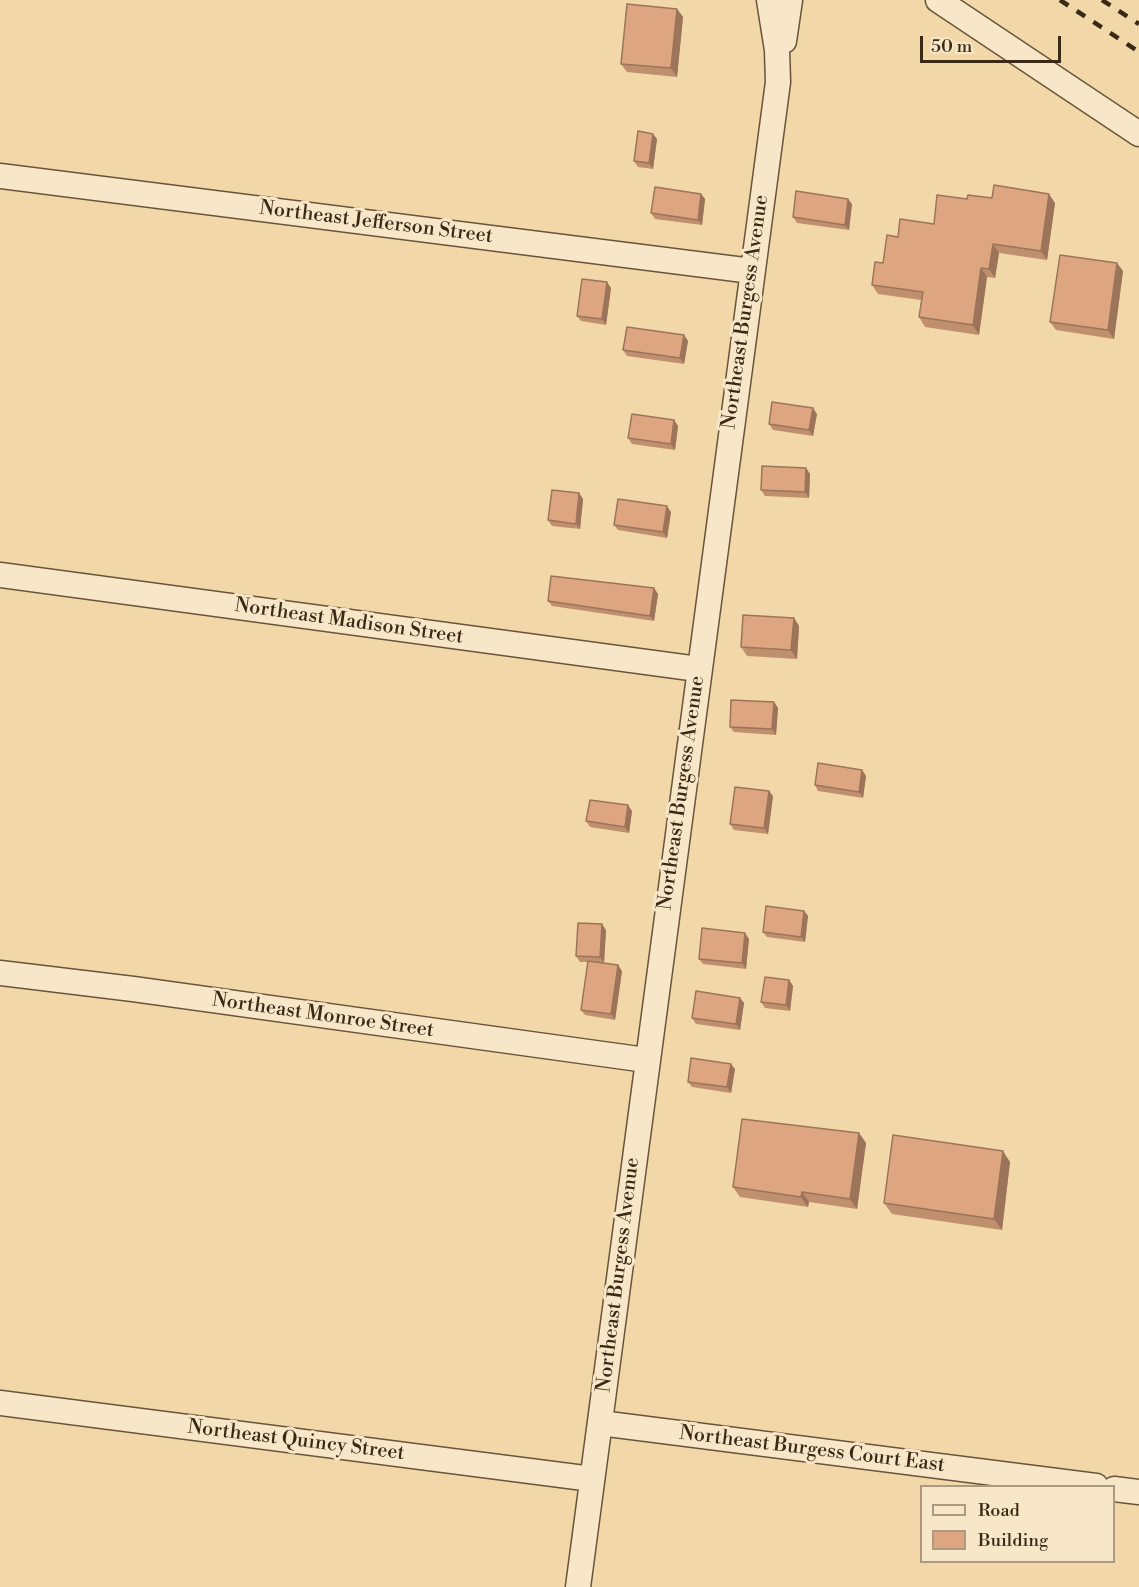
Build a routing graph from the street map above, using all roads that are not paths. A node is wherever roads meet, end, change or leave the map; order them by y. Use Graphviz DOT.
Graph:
graph roads {
  1 [pos="769,0"];
  2 [pos="790,0"];
  3 [pos="938,0"];
  4 [pos="778,82"];
  5 [pos="1139,134"];
  6 [pos="0,176"];
  7 [pos="752,271"];
  8 [pos="0,575"];
  9 [pos="698,669"];
  10 [pos="0,973"];
  11 [pos="646,1060"];
  12 [pos="0,1403"];
  13 [pos="600,1423"];
  14 [pos="592,1479"];
  15 [pos="1088,1485"];
  16 [pos="1115,1489"];
  17 [pos="1139,1492"];
  18 [pos="578,1587"];
  1 -- 4 [label="street, Northeast Burgess Avenue"];
  2 -- 4 [label="street"];
  3 -- 5 [label="street"];
  4 -- 7 [label="street, Northeast Burgess Avenue"];
  6 -- 7 [label="street, Northeast Jefferson Street"];
  7 -- 9 [label="street, Northeast Burgess Avenue"];
  8 -- 9 [label="street, Northeast Madison Street"];
  9 -- 11 [label="street, Northeast Burgess Avenue"];
  10 -- 11 [label="street, Northeast Monroe Street"];
  11 -- 13 [label="street, Northeast Burgess Avenue"];
  12 -- 14 [label="street, Northeast Quincy Street"];
  13 -- 14 [label="street, Northeast Burgess Avenue"];
  13 -- 15 [label="street, Northeast Burgess Court East"];
  14 -- 18 [label="street, Northeast Burgess Avenue"];
  16 -- 17 [label="street"];
}
